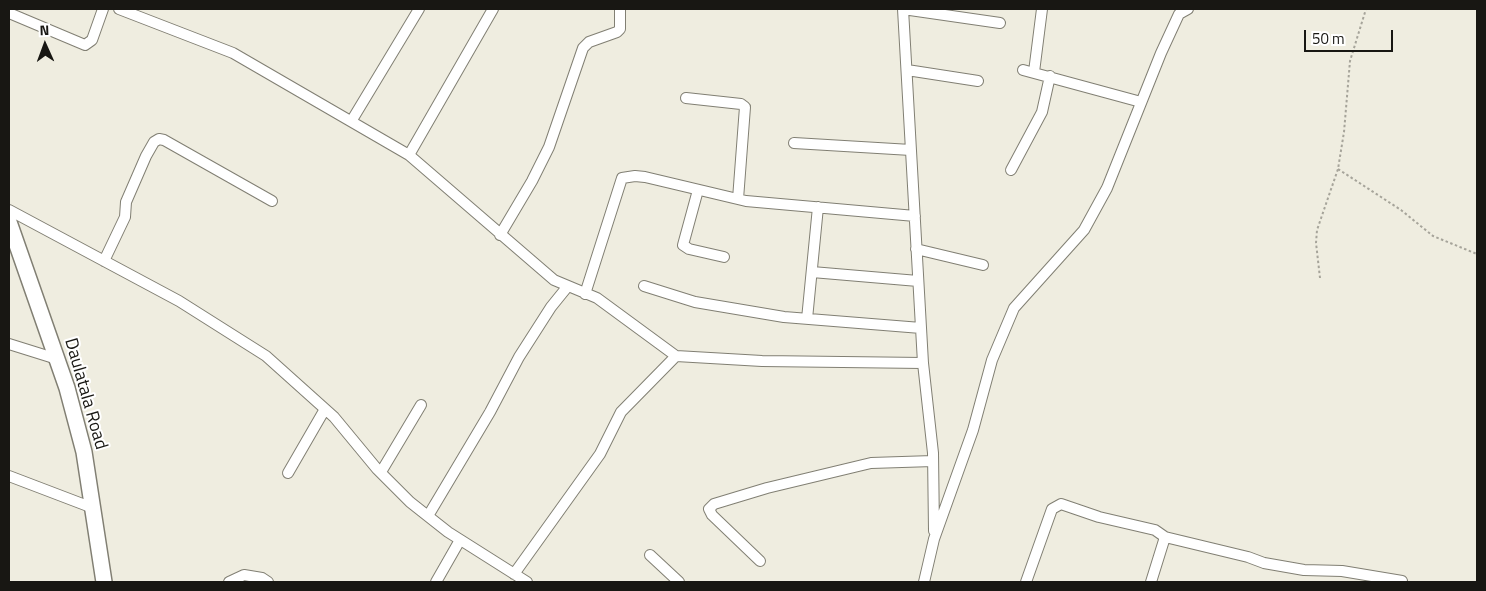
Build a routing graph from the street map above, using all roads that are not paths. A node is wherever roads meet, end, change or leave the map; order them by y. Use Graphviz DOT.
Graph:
graph roads {
  1 [pos="103,9"];
  2 [pos="120,9"];
  3 [pos="419,9"];
  4 [pos="493,9"];
  5 [pos="620,9"];
  6 [pos="903,9"];
  7 [pos="1042,9"];
  8 [pos="1185,9"];
  9 [pos="9,13"];
  10 [pos="1000,23"];
  11 [pos="907,70"];
  12 [pos="1023,70"];
  13 [pos="1034,72"];
  14 [pos="1050,76"];
  15 [pos="978,81"];
  16 [pos="686,98"];
  17 [pos="1141,102"];
  18 [pos="352,120"];
  19 [pos="794,143"];
  20 [pos="911,150"];
  21 [pos="409,155"];
  22 [pos="1011,170"];
  23 [pos="698,190"];
  24 [pos="738,199"];
  25 [pos="272,201"];
  26 [pos="818,208"];
  27 [pos="9,210"];
  28 [pos="915,216"];
  29 [pos="9,222"];
  30 [pos="500,235"];
  31 [pos="916,248"];
  32 [pos="724,257"];
  33 [pos="104,261"];
  34 [pos="983,265"];
  35 [pos="812,272"];
  36 [pos="918,281"];
  37 [pos="568,286"];
  38 [pos="644,286"];
  39 [pos="585,294"];
  40 [pos="807,319"];
  41 [pos="921,328"];
  42 [pos="9,344"];
  43 [pos="676,356"];
  44 [pos="57,359"];
  45 [pos="922,363"];
  46 [pos="421,405"];
  47 [pos="325,409"];
  48 [pos="933,461"];
  49 [pos="381,472"];
  50 [pos="288,473"];
  51 [pos="9,476"];
  52 [pos="93,508"];
  53 [pos="428,516"];
  54 [pos="1165,537"];
  55 [pos="934,539"];
  56 [pos="460,540"];
  57 [pos="650,555"];
  58 [pos="760,561"];
  59 [pos="514,574"];
  60 [pos="1402,581"];
  61 [pos="104,582"];
  62 [pos="229,582"];
  63 [pos="268,582"];
  64 [pos="436,582"];
  65 [pos="527,582"];
  66 [pos="679,582"];
  67 [pos="924,582"];
  68 [pos="1026,582"];
  69 [pos="1151,582"];
  1 -- 9 [label="street"];
  2 -- 18 [label="street"];
  3 -- 18 [label="street"];
  4 -- 21 [label="street"];
  5 -- 30 [label="street"];
  6 -- 10 [label="street"];
  6 -- 11 [label="street"];
  7 -- 13 [label="street"];
  8 -- 17 [label="street"];
  11 -- 15 [label="street"];
  11 -- 20 [label="street"];
  12 -- 13 [label="street"];
  13 -- 14 [label="street"];
  14 -- 17 [label="street"];
  14 -- 22 [label="street"];
  16 -- 24 [label="street"];
  17 -- 55 [label="street"];
  18 -- 21 [label="street"];
  19 -- 20 [label="street"];
  20 -- 28 [label="street"];
  21 -- 30 [label="street"];
  23 -- 24 [label="street"];
  23 -- 32 [label="street"];
  23 -- 39 [label="street"];
  24 -- 26 [label="street"];
  25 -- 33 [label="street"];
  26 -- 28 [label="street"];
  26 -- 35 [label="street"];
  27 -- 33 [label="street"];
  28 -- 31 [label="street"];
  29 -- 44 [label="main road, Daulatala Road"];
  30 -- 37 [label="street"];
  31 -- 34 [label="street"];
  31 -- 36 [label="street"];
  33 -- 47 [label="street"];
  35 -- 36 [label="street"];
  35 -- 40 [label="street"];
  36 -- 41 [label="street"];
  37 -- 39 [label="street"];
  37 -- 53 [label="street"];
  38 -- 40 [label="street"];
  39 -- 43 [label="street"];
  40 -- 41 [label="street"];
  41 -- 45 [label="street"];
  42 -- 44 [label="street"];
  43 -- 45 [label="street"];
  43 -- 59 [label="street"];
  44 -- 52 [label="main road, Daulatala Road"];
  45 -- 48 [label="street"];
  46 -- 49 [label="street"];
  47 -- 49 [label="street"];
  47 -- 50 [label="street"];
  48 -- 55 [label="street"];
  48 -- 58 [label="street"];
  49 -- 53 [label="street"];
  51 -- 52 [label="street"];
  52 -- 61 [label="main road, Daulatala Road"];
  53 -- 56 [label="street"];
  54 -- 60 [label="street"];
  54 -- 68 [label="street"];
  54 -- 69 [label="street"];
  55 -- 67 [label="street"];
  56 -- 59 [label="street"];
  56 -- 64 [label="street"];
  57 -- 66 [label="street"];
  59 -- 65 [label="street"];
  62 -- 63 [label="street"];
}
